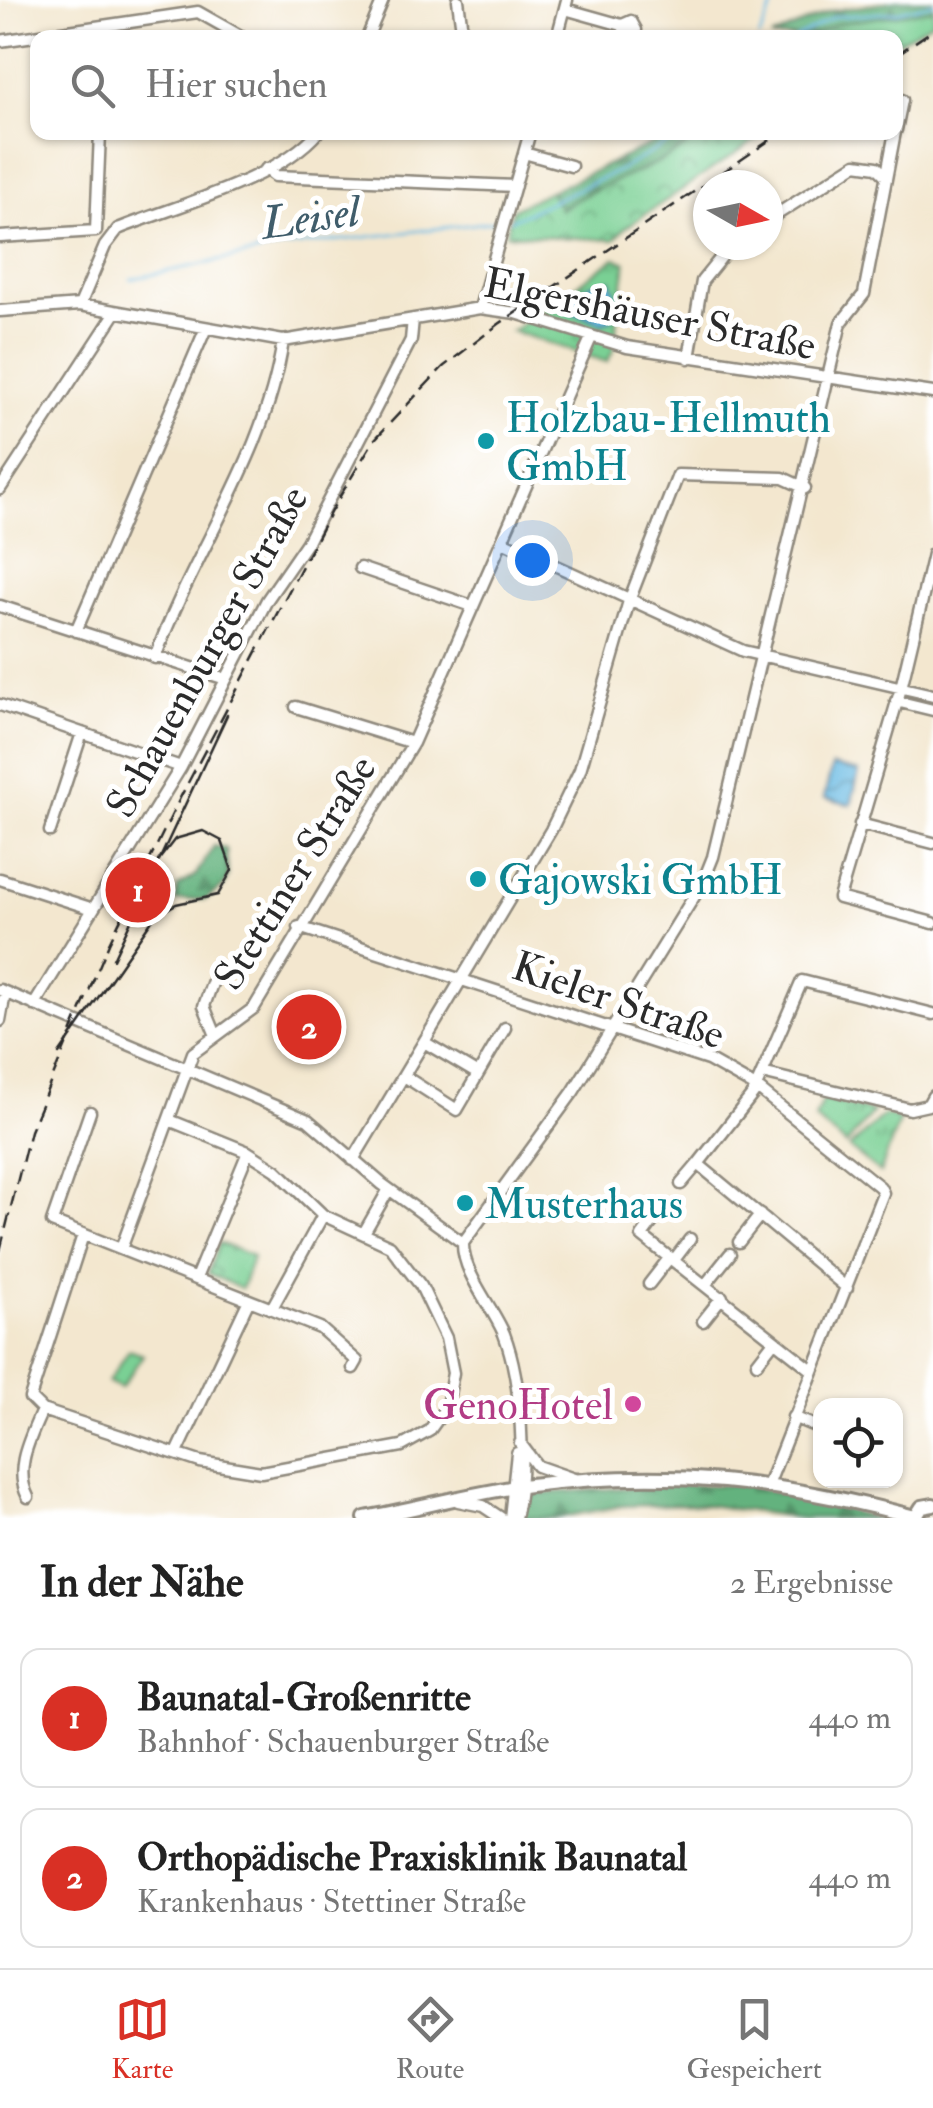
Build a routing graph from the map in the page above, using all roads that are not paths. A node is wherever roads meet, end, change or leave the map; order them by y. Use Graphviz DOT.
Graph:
graph roads {
  1 [pos="203,0"];
  2 [pos="383,0"];
  3 [pos="458,0"];
  4 [pos="566,5"];
  5 [pos="198,12"];
  6 [pos="622,25"];
  7 [pos="71,30"];
  8 [pos="230,30"];
  9 [pos="370,30"];
  10 [pos="462,30"];
  11 [pos="558,30"];
  12 [pos="30,36"];
  13 [pos="0,40"];
  14 [pos="100,140"];
  15 [pos="310,140"];
  16 [pos="528,140"];
  17 [pos="893,140"];
  18 [pos="524,152"];
  19 [pos="571,166"];
  20 [pos="266,169"];
  21 [pos="886,176"];
  22 [pos="515,186"];
  23 [pos="783,210"];
  24 [pos="96,230"];
  25 [pos="0,237"];
  26 [pos="105,246"];
  27 [pos="719,260"];
  28 [pos="80,304"];
  29 [pos="480,308"];
  30 [pos="0,311"];
  31 [pos="116,312"];
  32 [pos="413,319"];
  33 [pos="206,328"];
  34 [pos="591,338"];
  35 [pos="283,341"];
  36 [pos="689,358"];
  37 [pos="830,380"];
  38 [pos="933,393"];
  39 [pos="805,488"];
  40 [pos="0,489"];
  41 [pos="502,541"];
  42 [pos="933,554"];
  43 [pos="360,568"];
  44 [pos="629,601"];
  45 [pos="0,606"];
  46 [pos="472,606"];
  47 [pos="76,631"];
  48 [pos="762,656"];
  49 [pos="156,658"];
  50 [pos="226,679"];
  51 [pos="901,688"];
  52 [pos="933,695"];
  53 [pos="896,700"];
  54 [pos="0,705"];
  55 [pos="296,707"];
  56 [pos="933,710"];
  57 [pos="82,733"];
  58 [pos="413,742"];
  59 [pos="182,767"];
  60 [pos="860,824"];
  61 [pos="50,831"];
  62 [pos="933,844"];
  63 [pos="0,878"];
  64 [pos="93,909"];
  65 [pos="933,923"];
  66 [pos="299,926"];
  67 [pos="215,975"];
  68 [pos="461,980"];
  69 [pos="3,992"];
  70 [pos="34,1005"];
  71 [pos="933,1014"];
  72 [pos="0,1021"];
  73 [pos="505,1028"];
  74 [pos="613,1028"];
  75 [pos="215,1032"];
  76 [pos="424,1042"];
  77 [pos="186,1070"];
  78 [pos="762,1073"];
  79 [pos="478,1074"];
  80 [pos="404,1076"];
  81 [pos="756,1087"];
  82 [pos="933,1096"];
  83 [pos="90,1112"];
  84 [pos="169,1120"];
  85 [pos="248,1152"];
  86 [pos="353,1160"];
  87 [pos="698,1164"];
  88 [pos="680,1184"];
  89 [pos="389,1189"];
  90 [pos="661,1210"];
  91 [pos="323,1214"];
  92 [pos="760,1216"];
  93 [pos="365,1230"];
  94 [pos="83,1234"];
  95 [pos="690,1240"];
  96 [pos="739,1242"];
  97 [pos="463,1243"];
  98 [pos="121,1249"];
  99 [pos="730,1254"];
  100 [pos="672,1259"];
  101 [pos="196,1278"];
  102 [pos="648,1284"];
  103 [pos="706,1284"];
  104 [pos="846,1288"];
  105 [pos="722,1297"];
  106 [pos="249,1300"];
  107 [pos="272,1308"];
  108 [pos="703,1322"];
  109 [pos="774,1341"];
  110 [pos="757,1364"];
  111 [pos="353,1368"];
  112 [pos="812,1370"];
  113 [pos="42,1410"];
  114 [pos="793,1417"];
  115 [pos="813,1425"];
  116 [pos="520,1442"];
  117 [pos="177,1453"];
  118 [pos="578,1480"];
  119 [pos="768,1483"];
  120 [pos="517,1487"];
  121 [pos="28,1496"];
  122 [pos="458,1502"];
  123 [pos="933,1505"];
  124 [pos="915,1517"];
  125 [pos="364,1518"];
  126 [pos="501,1518"];
  127 [pos="512,1518"];
  1 -- 5 [label="street"];
  2 -- 9 [label="street"];
  3 -- 10 [label="street"];
  4 -- 6 [label="street"];
  4 -- 11 [label="street"];
  5 -- 7 [label="street"];
  5 -- 8 [label="street"];
  12 -- 13 [label="street"];
  14 -- 24 [label="street"];
  15 -- 20 [label="street"];
  16 -- 18 [label="street"];
  17 -- 21 [label="street"];
  18 -- 19 [label="street"];
  18 -- 22 [label="street"];
  20 -- 22 [label="street"];
  20 -- 26 [label="street"];
  21 -- 23 [label="street"];
  21 -- 37 [label="street"];
  22 -- 29 [label="street"];
  24 -- 25 [label="street"];
  24 -- 26 [label="street"];
  26 -- 28 [label="street"];
  27 -- 36 [label="street"];
  28 -- 30 [label="street, Elgershäuser Straße"];
  28 -- 31 [label="street, Elgershäuser Straße"];
  29 -- 32 [label="street, Elgershäuser Straße"];
  29 -- 34 [label="street, Elgershäuser Straße"];
  31 -- 33 [label="street, Elgershäuser Straße"];
  31 -- 40 [label="street"];
  32 -- 35 [label="street, Elgershäuser Straße"];
  32 -- 50 [label="street, Schauenburger Straße"];
  33 -- 35 [label="street, Elgershäuser Straße"];
  33 -- 47 [label="street"];
  34 -- 36 [label="street, Elgershäuser Straße"];
  34 -- 41 [label="street, Stettiner Straße"];
  35 -- 49 [label="street"];
  36 -- 37 [label="street, Elgershäuser Straße"];
  37 -- 38 [label="street, Elgershäuser Straße"];
  37 -- 39 [label="street"];
  39 -- 44 [label="street"];
  39 -- 48 [label="street"];
  41 -- 44 [label="street"];
  41 -- 46 [label="street, Stettiner Straße"];
  42 -- 51 [label="street"];
  43 -- 46 [label="street"];
  44 -- 48 [label="street"];
  44 -- 68 [label="street"];
  45 -- 47 [label="street"];
  46 -- 58 [label="street, Stettiner Straße"];
  47 -- 49 [label="street"];
  48 -- 51 [label="street"];
  48 -- 74 [label="street"];
  49 -- 50 [label="street"];
  50 -- 59 [label="street, Schauenburger Straße"];
  51 -- 52 [label="street"];
  51 -- 53 [label="street"];
  53 -- 56 [label="street"];
  53 -- 60 [label="street"];
  54 -- 57 [label="street"];
  55 -- 58 [label="street, Stettiner Straße"];
  57 -- 59 [label="street"];
  57 -- 61 [label="street"];
  58 -- 66 [label="street, Stettiner Straße"];
  59 -- 64 [label="street, Schauenburger Straße"];
  60 -- 62 [label="street"];
  60 -- 65 [label="street"];
  63 -- 64 [label="street"];
  64 -- 70 [label="street, Schauenburger Straße"];
  66 -- 68 [label="street, Kieler Straße"];
  66 -- 75 [label="street, Stettiner Straße"];
  67 -- 75 [label="street"];
  68 -- 74 [label="street, Kieler Straße"];
  68 -- 76 [label="street"];
  69 -- 70 [label="street"];
  69 -- 72 [label="street"];
  70 -- 77 [label="street"];
  71 -- 78 [label="street"];
  73 -- 79 [label="street"];
  74 -- 81 [label="street, Kieler Straße"];
  74 -- 97 [label="street"];
  75 -- 77 [label="street, Stettiner Straße"];
  76 -- 79 [label="street"];
  76 -- 80 [label="street"];
  77 -- 84 [label="street, Stettiner Straße"];
  77 -- 86 [label="street"];
  78 -- 81 [label="street"];
  78 -- 82 [label="street"];
  79 -- 80 [label="street"];
  80 -- 86 [label="street"];
  81 -- 87 [label="street"];
  81 -- 104 [label="street, Kieler Straße"];
  83 -- 94 [label="street"];
  84 -- 85 [label="street"];
  84 -- 98 [label="street, Stettiner Straße"];
  85 -- 91 [label="street"];
  85 -- 101 [label="street"];
  86 -- 89 [label="street"];
  87 -- 88 [label="street"];
  87 -- 92 [label="street"];
  89 -- 93 [label="street"];
  89 -- 97 [label="street"];
  90 -- 100 [label="street"];
  91 -- 93 [label="street"];
  91 -- 107 [label="street"];
  92 -- 96 [label="street"];
  92 -- 104 [label="street"];
  93 -- 117 [label="street"];
  94 -- 98 [label="street"];
  94 -- 113 [label="street"];
  95 -- 100 [label="street"];
  97 -- 116 [label="street"];
  98 -- 101 [label="street"];
  99 -- 103 [label="street"];
  100 -- 102 [label="street"];
  100 -- 103 [label="street"];
  101 -- 106 [label="street"];
  103 -- 105 [label="street"];
  104 -- 112 [label="street, Kieler Straße"];
  105 -- 108 [label="street"];
  105 -- 109 [label="street"];
  106 -- 107 [label="street"];
  106 -- 117 [label="street"];
  107 -- 111 [label="street"];
  109 -- 110 [label="street"];
  109 -- 112 [label="street"];
  112 -- 114 [label="street, Kieler Straße"];
  113 -- 117 [label="street"];
  113 -- 121 [label="street"];
  114 -- 115 [label="street"];
  114 -- 119 [label="street, Kieler Straße"];
  116 -- 118 [label="street"];
  116 -- 120 [label="street"];
  118 -- 119 [label="main road"];
  118 -- 120 [label="main road"];
  119 -- 124 [label="main road"];
  120 -- 122 [label="main road"];
  120 -- 127 [label="street"];
  122 -- 125 [label="main road"];
  122 -- 126 [label="street"];
  123 -- 124 [label="main road"];
}
